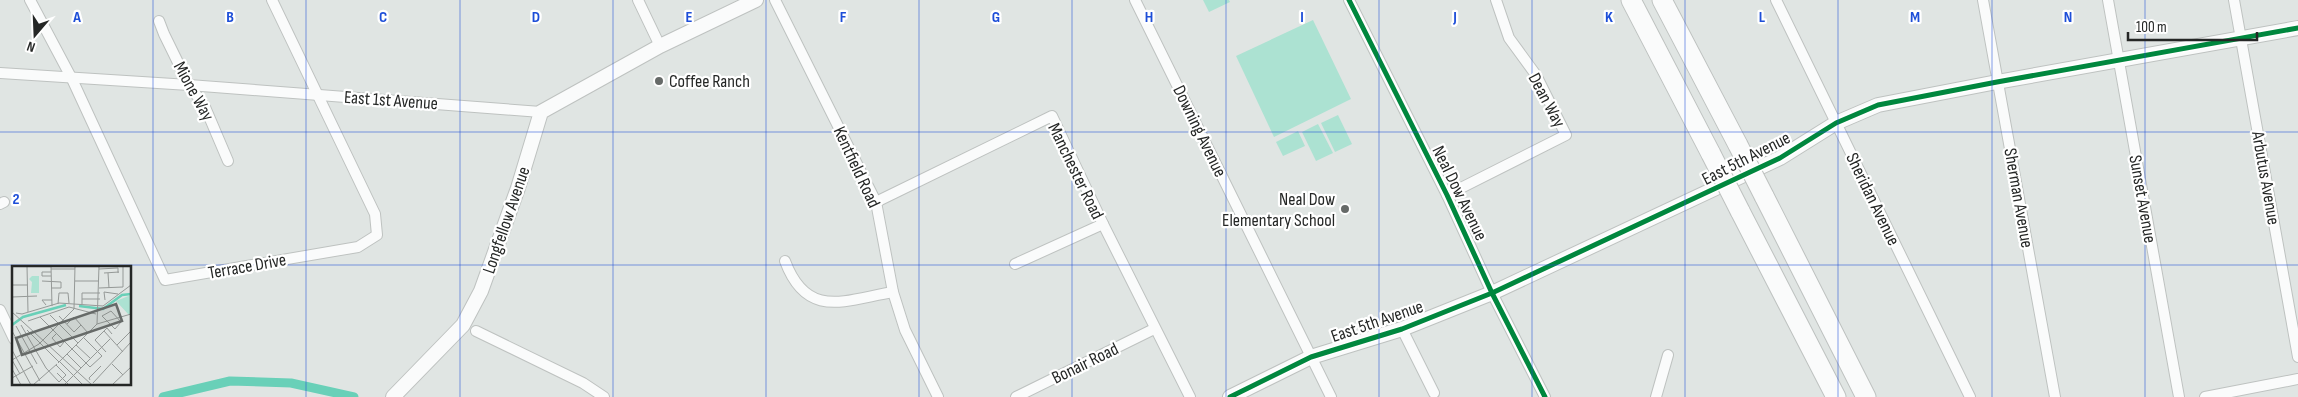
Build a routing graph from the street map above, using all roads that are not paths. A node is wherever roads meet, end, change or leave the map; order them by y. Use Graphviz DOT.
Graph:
graph roads {
  1 [pos="30,0"];
  2 [pos="272,0"];
  3 [pos="638,0"];
  4 [pos="756,0"];
  5 [pos="776,0"];
  6 [pos="1135,0"];
  7 [pos="1349,0"];
  8 [pos="1496,0"];
  9 [pos="1623,0"];
  10 [pos="1631,0"];
  11 [pos="1664,0"];
  12 [pos="1776,0"];
  13 [pos="1983,0"];
  14 [pos="2108,0"];
  15 [pos="2234,0"];
  16 [pos="160,21"];
  17 [pos="1644,26"];
  18 [pos="2298,28"];
  19 [pos="2241,39"];
  20 [pos="660,46"];
  21 [pos="2118,60"];
  22 [pos="0,74"];
  23 [pos="72,79"];
  24 [pos="1998,82"];
  25 [pos="190,84"];
  26 [pos="317,94"];
  27 [pos="541,112"];
  28 [pos="1836,123"];
  29 [pos="228,161"];
  30 [pos="1447,195"];
  31 [pos="876,202"];
  32 [pos="1103,224"];
  33 [pos="785,262"];
  34 [pos="1015,264"];
  35 [pos="893,292"];
  36 [pos="1492,293"];
  37 [pos="0,310"];
  38 [pos="470,328"];
  39 [pos="1154,329"];
  40 [pos="1402,329"];
  41 [pos="12,335"];
  42 [pos="1668,355"];
  43 [pos="1312,357"];
  44 [pos="2298,357"];
  45 [pos="2298,379"];
  46 [pos="1434,393"];
  47 [pos="393,397"];
  48 [pos="604,397"];
  49 [pos="938,397"];
  50 [pos="1016,397"];
  51 [pos="1190,397"];
  52 [pos="1230,397"];
  53 [pos="1331,397"];
  54 [pos="1545,397"];
  55 [pos="1656,397"];
  56 [pos="1836,397"];
  57 [pos="1866,397"];
  58 [pos="1970,397"];
  59 [pos="2055,397"];
  60 [pos="2179,397"];
  61 [pos="2206,397"];
  1 -- 23 [label="street, Terrace Drive"];
  2 -- 26 [label="street, Terrace Drive"];
  3 -- 20 [label="street"];
  4 -- 20 [label="street"];
  5 -- 31 [label="street, Kentfield Road"];
  6 -- 43 [label="street, Downing Avenue"];
  7 -- 30 [label="street, Neal Dow Avenue"];
  8 -- 30 [label="street, Dean Way"];
  9 -- 17 [label="highway"];
  10 -- 17 [label="highway"];
  11 -- 57 [label="highway, bridge"];
  12 -- 28 [label="street, Sheridan Avenue"];
  13 -- 24 [label="street, Sherman Avenue"];
  14 -- 21 [label="street, Sunset Avenue"];
  15 -- 19 [label="street, Arbutus Avenue"];
  16 -- 25 [label="street, Mione Way"];
  17 -- 56 [label="highway, bridge"];
  18 -- 19 [label="street, East 5th Avenue"];
  19 -- 21 [label="street, East 5th Avenue"];
  19 -- 44 [label="street, Arbutus Avenue"];
  20 -- 27 [label="street"];
  21 -- 24 [label="street, East 5th Avenue"];
  21 -- 60 [label="street, Sunset Avenue"];
  22 -- 23 [label="street, East 1st Avenue"];
  23 -- 25 [label="street, East 1st Avenue"];
  23 -- 26 [label="street, Terrace Drive"];
  24 -- 28 [label="street, East 5th Avenue"];
  24 -- 59 [label="street, Sherman Avenue"];
  25 -- 26 [label="street, East 1st Avenue"];
  25 -- 29 [label="street, Mione Way"];
  26 -- 27 [label="street, East 1st Avenue"];
  27 -- 38 [label="street, Longfellow Avenue"];
  28 -- 36 [label="street, East 5th Avenue"];
  28 -- 58 [label="street, Sheridan Avenue"];
  30 -- 36 [label="street, Neal Dow Avenue"];
  31 -- 32 [label="street, Manchester Road"];
  31 -- 35 [label="street, Kentfield Road"];
  32 -- 34 [label="street"];
  32 -- 39 [label="street, Manchester Road"];
  33 -- 35 [label="street"];
  35 -- 49 [label="street, Kentfield Road"];
  36 -- 40 [label="street, East 5th Avenue"];
  36 -- 54 [label="street, Neal Dow Avenue"];
  37 -- 41 [label="street"];
  38 -- 47 [label="street, Longfellow Avenue"];
  38 -- 48 [label="street"];
  39 -- 50 [label="street, Bonair Road"];
  39 -- 51 [label="street, Manchester Road"];
  40 -- 43 [label="street, East 5th Avenue"];
  40 -- 46 [label="street"];
  42 -- 55 [label="street"];
  43 -- 52 [label="street, East 5th Avenue"];
  43 -- 53 [label="street, Downing Avenue"];
  45 -- 61 [label="street"];
}
